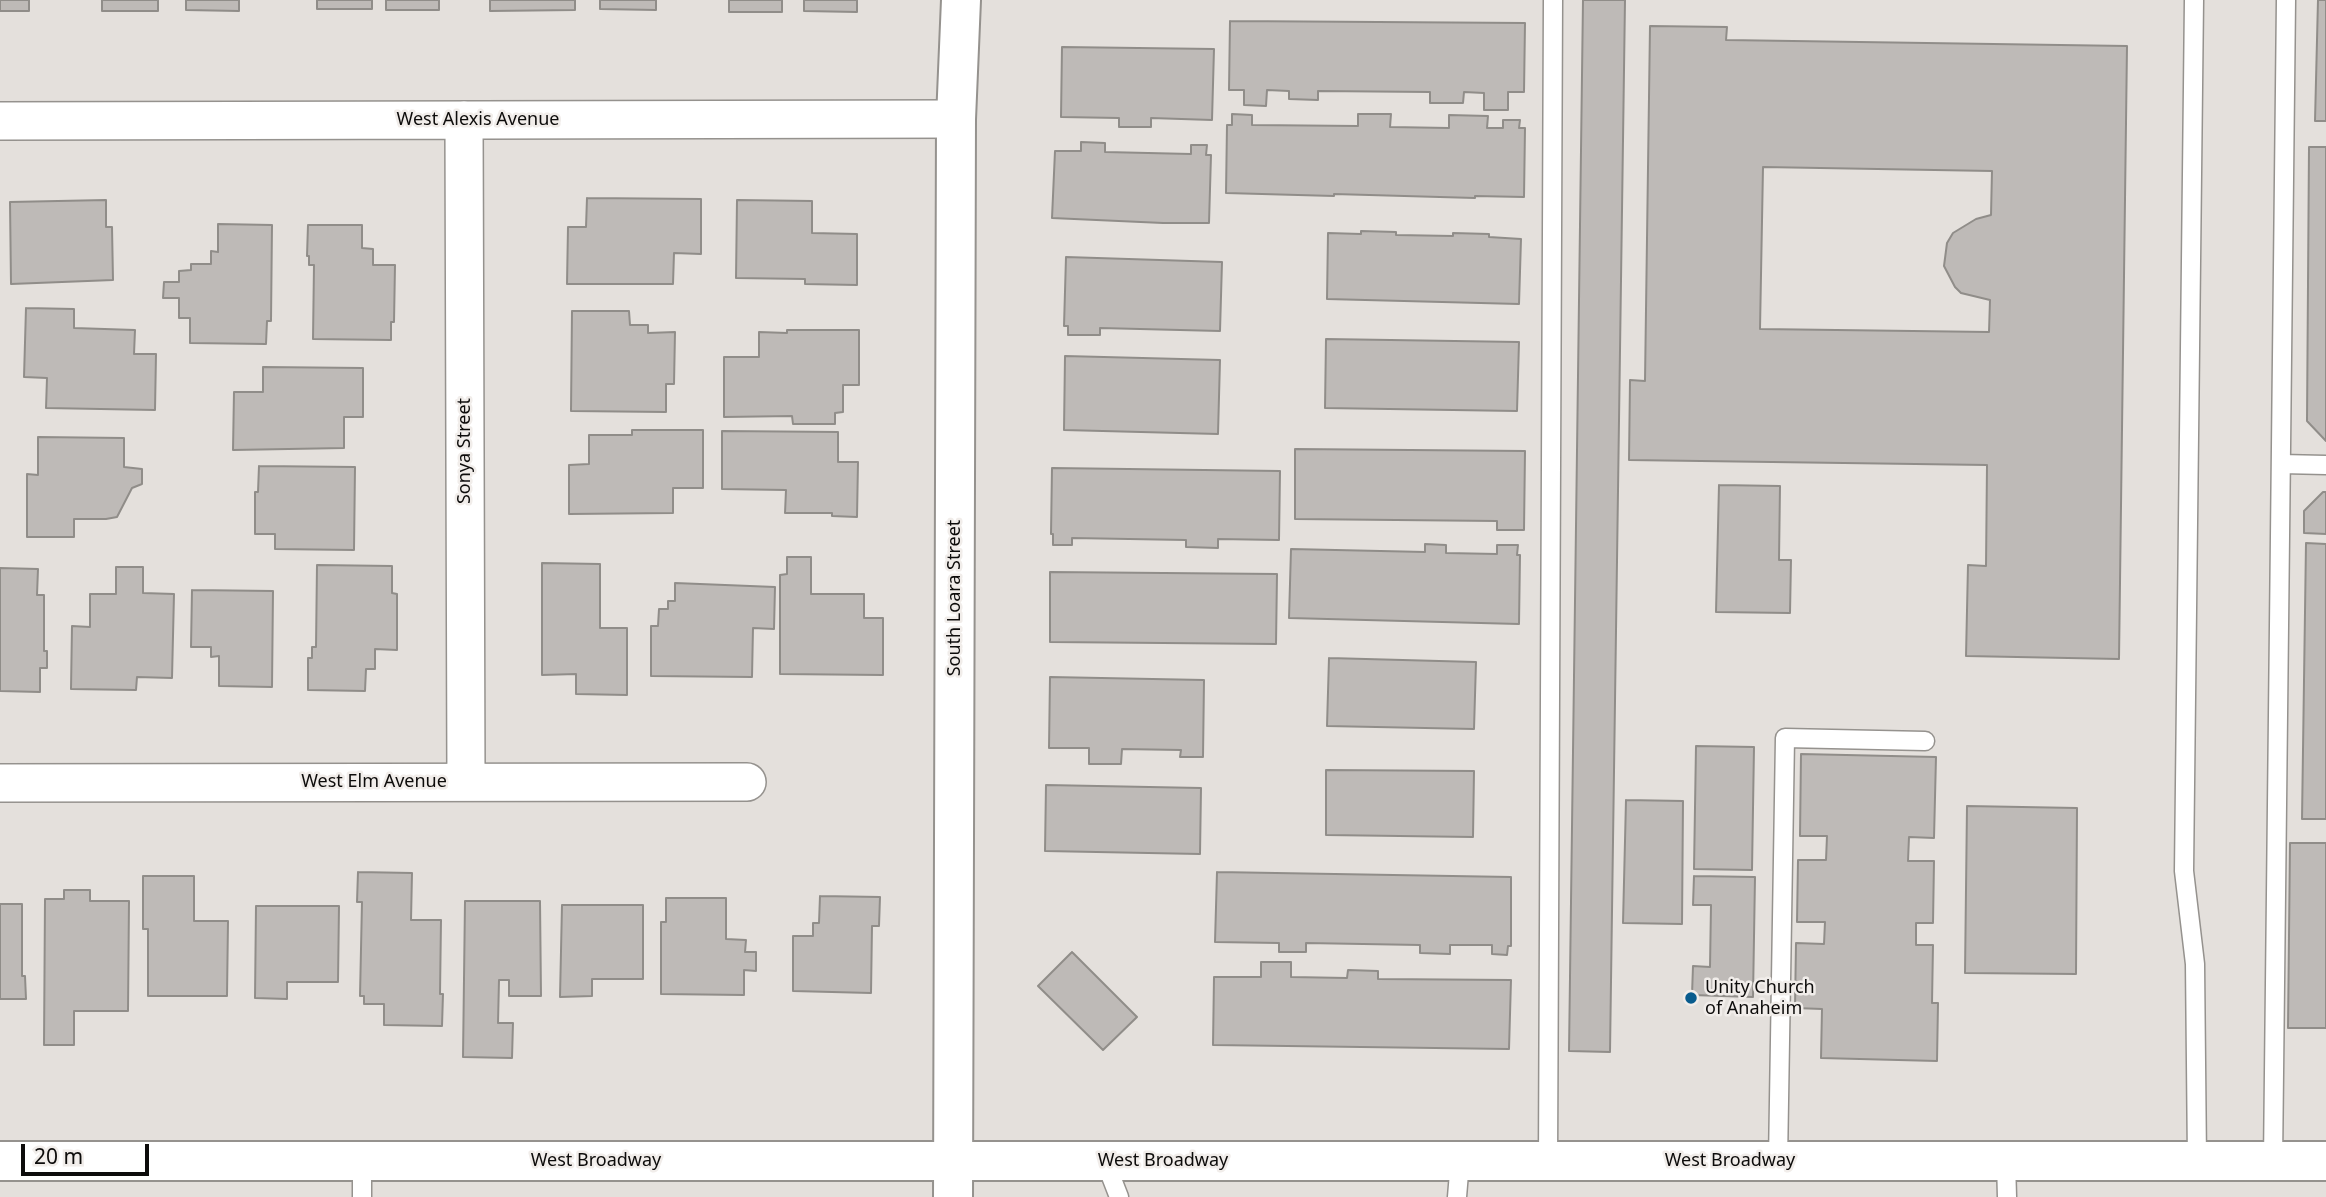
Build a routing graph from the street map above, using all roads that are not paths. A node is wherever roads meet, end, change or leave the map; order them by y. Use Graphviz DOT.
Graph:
graph roads {
  1 [pos="961,0"];
  2 [pos="1553,0"];
  3 [pos="2194,0"];
  4 [pos="2286,0"];
  5 [pos="956,119"];
  6 [pos="464,120"];
  7 [pos="0,121"];
  8 [pos="2281,464"];
  9 [pos="2326,465"];
  10 [pos="1926,741"];
  11 [pos="466,782"];
  12 [pos="747,782"];
  13 [pos="0,783"];
  14 [pos="2273,1160"];
  15 [pos="0,1161"];
  16 [pos="1105,1161"];
  17 [pos="1548,1161"];
  18 [pos="1778,1161"];
  19 [pos="2197,1161"];
  20 [pos="2326,1161"];
  21 [pos="362,1179"];
  22 [pos="953,1179"];
  23 [pos="1459,1179"];
  24 [pos="2006,1179"];
  25 [pos="1119,1197"];
  1 -- 5 [label="main road, South Loara Street"];
  2 -- 17 [label="lane"];
  3 -- 19 [label="lane"];
  4 -- 8 [label="lane"];
  5 -- 6 [label="street, West Alexis Avenue"];
  5 -- 22 [label="main road, South Loara Street"];
  6 -- 7 [label="street, West Alexis Avenue"];
  6 -- 11 [label="street, Sonya Street"];
  8 -- 9 [label="lane"];
  8 -- 14 [label="lane"];
  10 -- 18 [label="lane"];
  11 -- 12 [label="street, West Elm Avenue"];
  11 -- 13 [label="street, West Elm Avenue"];
  14 -- 19 [label="main road, West Broadway"];
  14 -- 20 [label="main road, West Broadway"];
  15 -- 21 [label="main road, West Broadway"];
  16 -- 22 [label="main road, West Broadway"];
  16 -- 23 [label="main road, West Broadway"];
  16 -- 25 [label="lane"];
  17 -- 18 [label="main road, West Broadway"];
  17 -- 23 [label="main road, West Broadway"];
  18 -- 24 [label="main road, West Broadway"];
  19 -- 24 [label="main road, West Broadway"];
  21 -- 22 [label="main road, West Broadway"];
}
